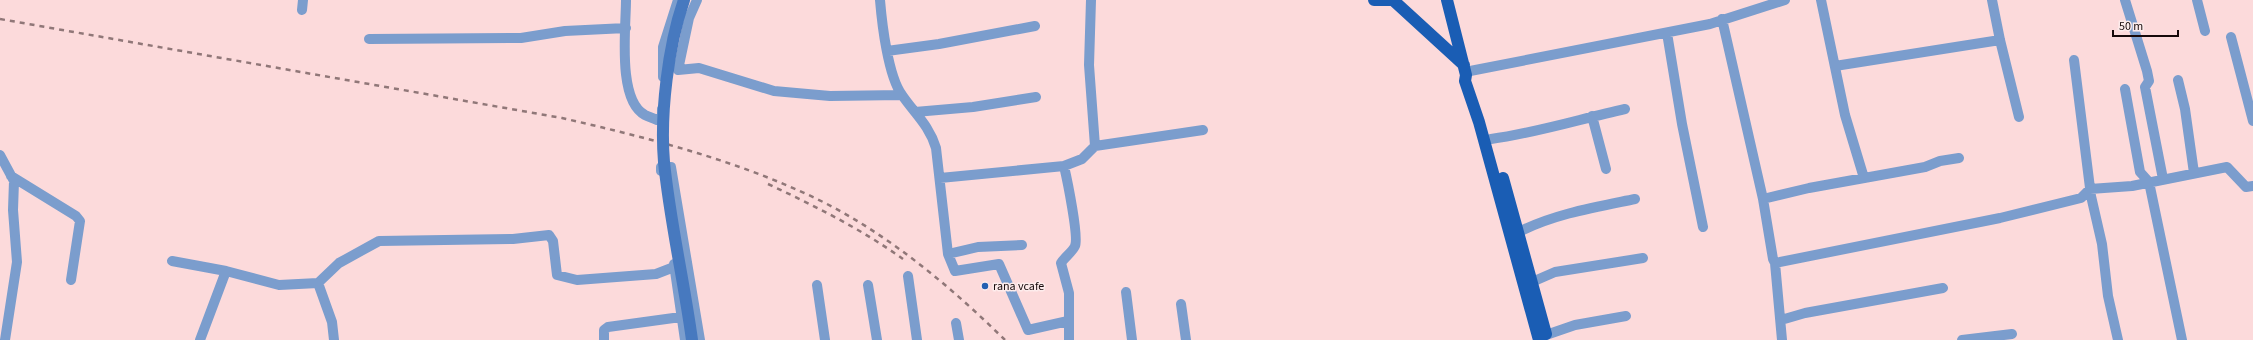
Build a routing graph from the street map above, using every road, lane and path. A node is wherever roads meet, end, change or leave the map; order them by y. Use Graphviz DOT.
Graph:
graph roads {
  1 [pos="626,0"];
  2 [pos="678,0"];
  3 [pos="684,0"];
  4 [pos="697,0"];
  5 [pos="880,0"];
  6 [pos="1090,0"];
  7 [pos="1374,0"];
  8 [pos="1394,0"];
  9 [pos="1448,0"];
  10 [pos="1785,0"];
  11 [pos="1821,0"];
  12 [pos="1992,0"];
  13 [pos="2125,0"];
  14 [pos="2197,0"];
  15 [pos="1722,19"];
  16 [pos="1035,26"];
  17 [pos="626,28"];
  18 [pos="2205,31"];
  19 [pos="1667,33"];
  20 [pos="2231,37"];
  21 [pos="369,39"];
  22 [pos="2000,40"];
  23 [pos="887,51"];
  24 [pos="2074,60"];
  25 [pos="1835,66"];
  26 [pos="1465,71"];
  27 [pos="2178,80"];
  28 [pos="2125,89"];
  29 [pos="902,95"];
  30 [pos="1036,96"];
  31 [pos="2251,103"];
  32 [pos="1625,109"];
  33 [pos="915,112"];
  34 [pos="1592,116"];
  35 [pos="2019,117"];
  36 [pos="2253,121"];
  37 [pos="1203,130"];
  38 [pos="1491,139"];
  39 [pos="1095,146"];
  40 [pos="0,154"];
  41 [pos="1959,158"];
  42 [pos="1064,166"];
  43 [pos="1606,169"];
  44 [pos="2194,173"];
  45 [pos="11,176"];
  46 [pos="940,178"];
  47 [pos="1864,178"];
  48 [pos="2163,180"];
  49 [pos="2149,182"];
  50 [pos="2253,186"];
  51 [pos="2090,189"];
  52 [pos="1635,199"];
  53 [pos="1763,199"];
  54 [pos="1703,227"];
  55 [pos="1519,232"];
  56 [pos="1022,245"];
  57 [pos="948,254"];
  58 [pos="1643,258"];
  59 [pos="172,261"];
  60 [pos="687,262"];
  61 [pos="1775,264"];
  62 [pos="674,267"];
  63 [pos="226,271"];
  64 [pos="908,276"];
  65 [pos="70,280"];
  66 [pos="1532,282"];
  67 [pos="318,283"];
  68 [pos="817,284"];
  69 [pos="868,286"];
  70 [pos="1943,288"];
  71 [pos="1126,292"];
  72 [pos="1181,304"];
  73 [pos="696,315"];
  74 [pos="1626,316"];
  75 [pos="682,317"];
  76 [pos="1781,320"];
  77 [pos="1068,321"];
  78 [pos="956,324"];
  79 [pos="2012,334"];
  80 [pos="1544,338"];
  81 [pos="5,340"];
  82 [pos="200,340"];
  83 [pos="334,340"];
  84 [pos="604,340"];
  85 [pos="685,340"];
  86 [pos="692,340"];
  87 [pos="700,340"];
  88 [pos="824,340"];
  89 [pos="877,340"];
  90 [pos="917,340"];
  91 [pos="959,340"];
  92 [pos="1069,340"];
  93 [pos="1132,340"];
  94 [pos="1186,340"];
  95 [pos="1782,340"];
  96 [pos="1962,340"];
  97 [pos="2118,340"];
  98 [pos="2182,340"];
  1 -- 17 [label="street"];
  2 -- 17 [label="street"];
  3 -- 86 [label="main road, bridge"];
  4 -- 29 [label="street"];
  5 -- 23 [label="street"];
  6 -- 39 [label="street"];
  7 -- 8 [label="main road"];
  8 -- 26 [label="main road"];
  9 -- 26 [label="main road"];
  10 -- 15 [label="street"];
  11 -- 25 [label="street"];
  12 -- 22 [label="street"];
  13 -- 48 [label="street"];
  14 -- 18 [label="street"];
  15 -- 19 [label="street"];
  15 -- 53 [label="street"];
  16 -- 23 [label="street"];
  17 -- 21 [label="street"];
  19 -- 26 [label="street"];
  19 -- 54 [label="street"];
  20 -- 31 [label="street"];
  22 -- 25 [label="street"];
  22 -- 35 [label="street"];
  23 -- 29 [label="street"];
  24 -- 51 [label="street"];
  25 -- 47 [label="street"];
  26 -- 38 [label="main road"];
  26 -- 80 [label="main road"];
  27 -- 44 [label="street"];
  28 -- 49 [label="street"];
  29 -- 33 [label="street"];
  30 -- 33 [label="street"];
  31 -- 36 [label="street"];
  32 -- 34 [label="street"];
  33 -- 46 [label="street"];
  34 -- 38 [label="street"];
  34 -- 43 [label="street"];
  37 -- 39 [label="street"];
  38 -- 55 [label="main road"];
  39 -- 42 [label="street"];
  40 -- 45 [label="street"];
  41 -- 47 [label="street"];
  42 -- 46 [label="street"];
  42 -- 77 [label="street"];
  44 -- 48 [label="street"];
  44 -- 50 [label="street"];
  45 -- 65 [label="street"];
  45 -- 81 [label="street"];
  46 -- 57 [label="street"];
  47 -- 53 [label="street"];
  48 -- 49 [label="street"];
  49 -- 51 [label="street"];
  49 -- 98 [label="street"];
  51 -- 61 [label="street"];
  51 -- 97 [label="street"];
  52 -- 55 [label="street"];
  53 -- 61 [label="street"];
  55 -- 66 [label="main road"];
  56 -- 57 [label="street"];
  57 -- 77 [label="street"];
  58 -- 66 [label="street"];
  59 -- 63 [label="street"];
  60 -- 62 [label="street"];
  60 -- 62 [label="street"];
  60 -- 73 [label="street"];
  61 -- 76 [label="street"];
  62 -- 67 [label="street"];
  62 -- 75 [label="street"];
  63 -- 67 [label="street"];
  63 -- 82 [label="street"];
  64 -- 90 [label="street"];
  66 -- 80 [label="main road"];
  67 -- 83 [label="street"];
  68 -- 88 [label="street"];
  69 -- 89 [label="street"];
  70 -- 76 [label="street"];
  71 -- 93 [label="street"];
  72 -- 94 [label="street"];
  73 -- 75 [label="street"];
  73 -- 87 [label="street"];
  74 -- 80 [label="street"];
  75 -- 84 [label="street"];
  75 -- 85 [label="street"];
  76 -- 95 [label="street"];
  77 -- 92 [label="street"];
  78 -- 91 [label="street"];
  79 -- 96 [label="street"];
}
